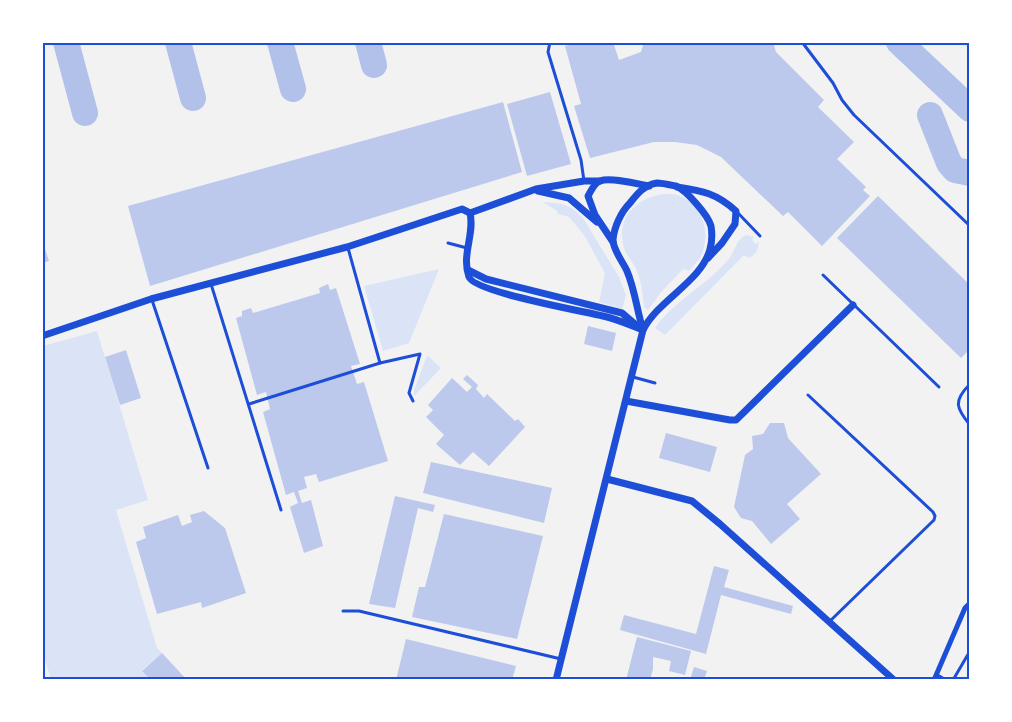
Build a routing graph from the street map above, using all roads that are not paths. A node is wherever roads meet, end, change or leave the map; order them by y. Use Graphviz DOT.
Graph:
graph roads {
  1 [pos="550,42"];
  2 [pos="802,42"];
  3 [pos="584,181"];
  4 [pos="600,181"];
  5 [pos="649,186"];
  6 [pos="677,186"];
  7 [pos="533,190"];
  8 [pos="470,212"];
  9 [pos="736,212"];
  10 [pos="970,226"];
  11 [pos="603,227"];
  12 [pos="760,236"];
  13 [pos="613,242"];
  14 [pos="448,243"];
  15 [pos="348,247"];
  16 [pos="467,248"];
  17 [pos="706,260"];
  18 [pos="823,276"];
  19 [pos="211,283"];
  20 [pos="151,299"];
  21 [pos="853,305"];
  22 [pos="643,330"];
  23 [pos="42,336"];
  24 [pos="380,363"];
  25 [pos="632,376"];
  26 [pos="655,383"];
  27 [pos="970,384"];
  28 [pos="938,387"];
  29 [pos="808,395"];
  30 [pos="413,401"];
  31 [pos="626,401"];
  32 [pos="249,404"];
  33 [pos="970,425"];
  34 [pos="208,468"];
  35 [pos="607,479"];
  36 [pos="281,510"];
  37 [pos="970,603"];
  38 [pos="343,611"];
  39 [pos="829,622"];
  40 [pos="970,651"];
  41 [pos="561,659"];
  42 [pos="935,677"];
  43 [pos="556,680"];
  44 [pos="894,680"];
  45 [pos="946,680"];
  46 [pos="953,680"];
  1 -- 3 [label="lane"];
  2 -- 10 [label="lane"];
  3 -- 4 [label="street"];
  3 -- 7 [label="street"];
  4 -- 5 [label="street"];
  4 -- 11 [label="street"];
  5 -- 6 [label="street"];
  5 -- 13 [label="street"];
  6 -- 9 [label="street"];
  6 -- 17 [label="street"];
  7 -- 8 [label="street"];
  7 -- 11 [label="street"];
  8 -- 15 [label="street"];
  8 -- 16 [label="street"];
  9 -- 12 [label="lane"];
  9 -- 17 [label="street"];
  11 -- 13 [label="street"];
  13 -- 22 [label="street"];
  14 -- 16 [label="lane"];
  15 -- 19 [label="street"];
  15 -- 24 [label="lane"];
  16 -- 22 [label="street"];
  17 -- 22 [label="street"];
  18 -- 21 [label="lane"];
  19 -- 20 [label="street"];
  19 -- 32 [label="lane"];
  20 -- 23 [label="street"];
  20 -- 34 [label="lane"];
  21 -- 28 [label="lane"];
  21 -- 31 [label="street"];
  22 -- 25 [label="street"];
  24 -- 30 [label="lane"];
  24 -- 32 [label="lane"];
  25 -- 26 [label="lane"];
  25 -- 31 [label="street"];
  27 -- 33 [label="lane"];
  29 -- 39 [label="lane"];
  31 -- 35 [label="street"];
  32 -- 36 [label="lane"];
  35 -- 39 [label="street"];
  35 -- 41 [label="street"];
  37 -- 42 [label="street"];
  38 -- 41 [label="lane"];
  39 -- 44 [label="street"];
  40 -- 46 [label="lane"];
  41 -- 43 [label="street"];
  42 -- 45 [label="lane"];
}
